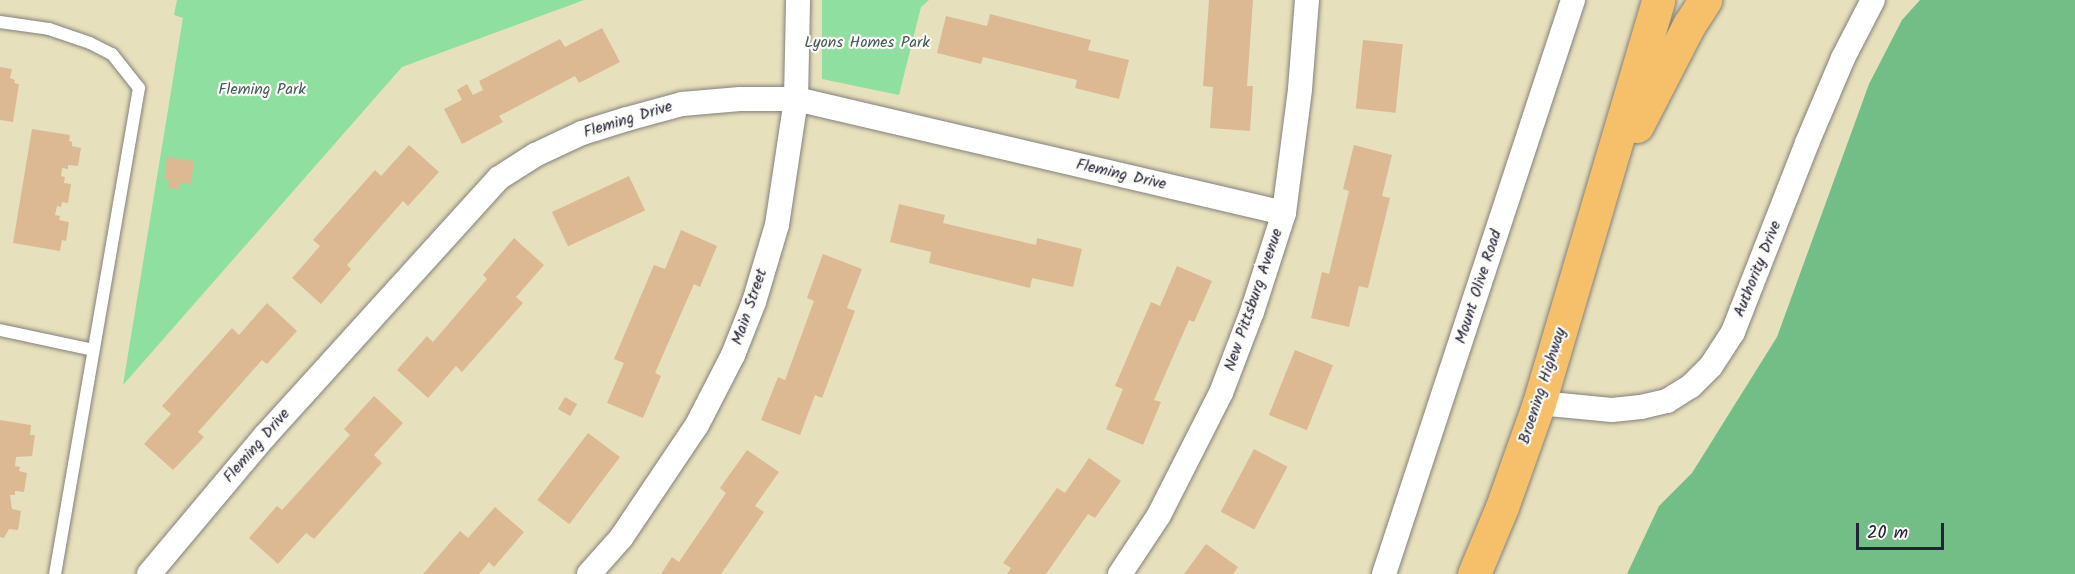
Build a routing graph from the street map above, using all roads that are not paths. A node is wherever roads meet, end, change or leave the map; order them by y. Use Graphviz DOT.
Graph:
graph roads {
  1 [pos="798,0"];
  2 [pos="1307,0"];
  3 [pos="1573,0"];
  4 [pos="1658,0"];
  5 [pos="1705,0"];
  6 [pos="1873,0"];
  7 [pos="0,22"];
  8 [pos="796,99"];
  9 [pos="1602,194"];
  10 [pos="1284,213"];
  11 [pos="0,330"];
  12 [pos="93,350"];
  13 [pos="1539,403"];
  14 [pos="56,574"];
  15 [pos="149,574"];
  16 [pos="589,574"];
  17 [pos="1120,574"];
  18 [pos="1384,574"];
  19 [pos="1474,574"];
  1 -- 8 [label="street, Main Street"];
  2 -- 10 [label="street, New Pittsburg Avenue"];
  3 -- 18 [label="street, Mount Olive Road"];
  4 -- 9 [label="main road, Broening Highway"];
  5 -- 9 [label="main road, Broening Highway"];
  6 -- 13 [label="street, Authority Drive"];
  7 -- 12 [label="lane"];
  8 -- 10 [label="street, Fleming Drive"];
  8 -- 15 [label="street, Fleming Drive"];
  8 -- 16 [label="street, Main Street"];
  9 -- 13 [label="main road, Broening Highway"];
  10 -- 17 [label="street, New Pittsburg Avenue"];
  11 -- 12 [label="lane"];
  12 -- 14 [label="lane"];
  13 -- 19 [label="main road, Broening Highway"];
}
